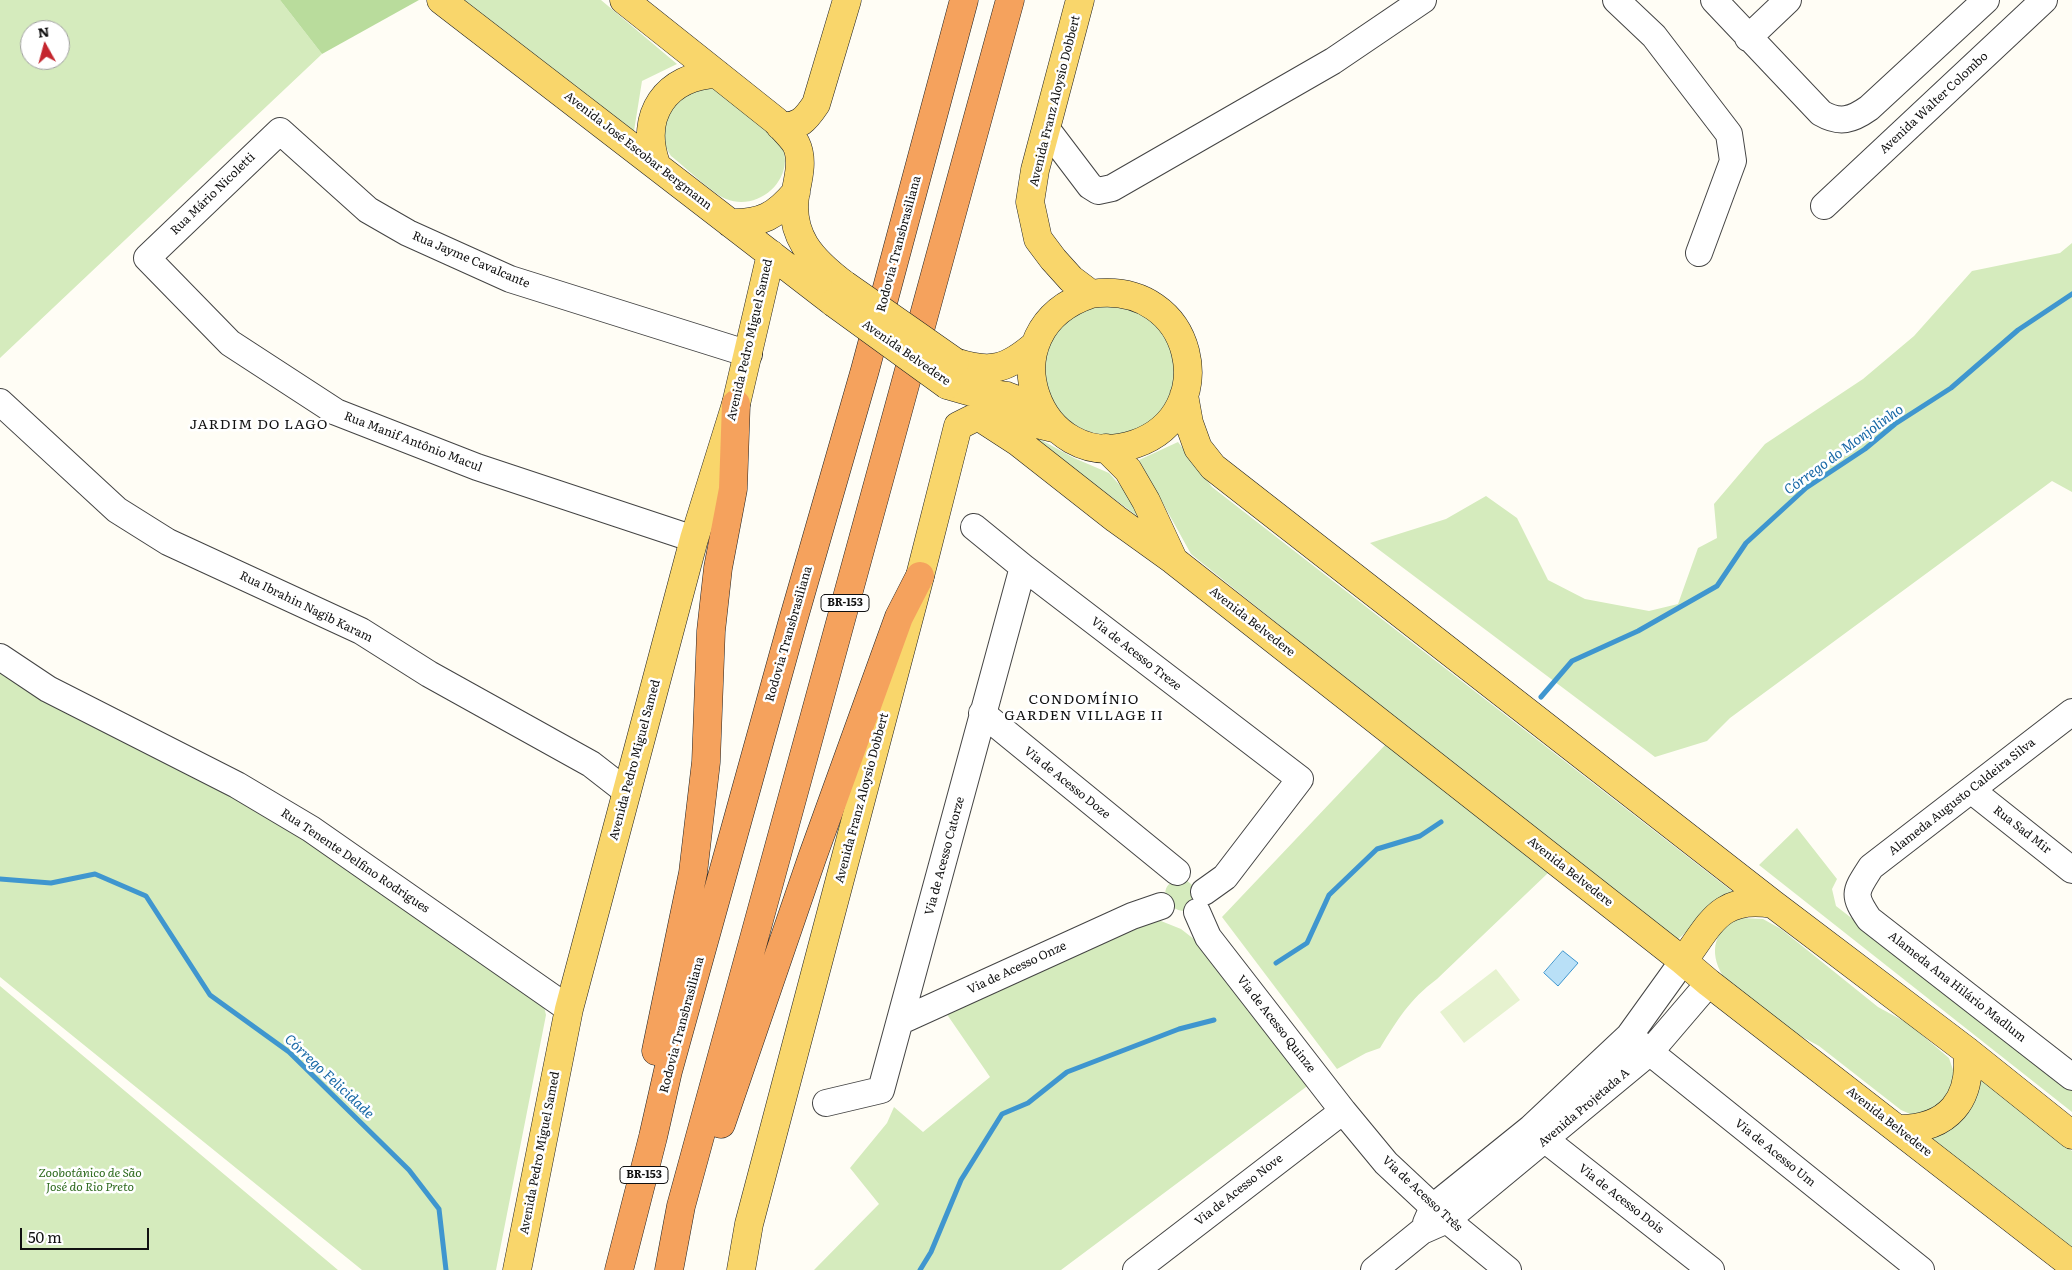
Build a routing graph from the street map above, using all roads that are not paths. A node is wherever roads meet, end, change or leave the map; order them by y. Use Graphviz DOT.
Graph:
graph roads {
  1 [pos="441,0"];
  2 [pos="624,0"];
  3 [pos="847,0"];
  4 [pos="964,0"];
  5 [pos="1010,0"];
  6 [pos="1080,0"];
  7 [pos="1423,0"];
  8 [pos="1616,0"];
  9 [pos="1714,0"];
  10 [pos="1788,0"];
  11 [pos="1986,0"];
  12 [pos="2044,0"];
  13 [pos="1748,38"];
  14 [pos="717,74"];
  15 [pos="780,126"];
  16 [pos="1046,128"];
  17 [pos="280,131"];
  18 [pos="656,164"];
  19 [pos="796,192"];
  20 [pos="1824,206"];
  21 [pos="730,223"];
  22 [pos="1699,253"];
  23 [pos="771,254"];
  24 [pos="147,258"];
  25 [pos="840,294"];
  26 [pos="1091,294"];
  27 [pos="1035,345"];
  28 [pos="749,354"];
  29 [pos="951,373"];
  30 [pos="1184,395"];
  31 [pos="0,402"];
  32 [pos="736,404"];
  33 [pos="978,416"];
  34 [pos="1049,419"];
  35 [pos="1106,448"];
  36 [pos="974,527"];
  37 [pos="694,539"];
  38 [pos="1173,560"];
  39 [pos="1023,567"];
  40 [pos="920,576"];
  41 [pos="0,658"];
  42 [pos="2072,712"];
  43 [pos="982,713"];
  44 [pos="1300,779"];
  45 [pos="1971,790"];
  46 [pos="627,792"];
  47 [pos="2072,870"];
  48 [pos="1858,888"];
  49 [pos="1181,894"];
  50 [pos="1772,904"];
  51 [pos="1683,960"];
  52 [pos="1709,983"];
  53 [pos="1660,992"];
  54 [pos="569,1009"];
  55 [pos="1684,1011"];
  56 [pos="901,1021"];
  57 [pos="1629,1036"];
  58 [pos="1967,1051"];
  59 [pos="1650,1052"];
  60 [pos="2072,1077"];
  61 [pos="826,1103"];
  62 [pos="1343,1111"];
  63 [pos="1899,1129"];
  64 [pos="1538,1134"];
  65 [pos="2072,1135"];
  66 [pos="681,1206"];
  67 [pos="634,1213"];
  68 [pos="1440,1214"];
  69 [pos="2072,1265"];
  70 [pos="517,1270"];
  71 [pos="619,1270"];
  72 [pos="670,1270"];
  73 [pos="741,1270"];
  74 [pos="1136,1270"];
  75 [pos="1374,1270"];
  76 [pos="1508,1270"];
  77 [pos="1711,1270"];
  78 [pos="1921,1270"];
  1 -- 18 [label="main road, Avenida José Escobar Bergmann"];
  2 -- 14 [label="main road"];
  3 -- 15 [label="main road"];
  4 -- 67 [label="highway, Rodovia Transbrasiliana / BR-153"];
  5 -- 66 [label="highway, BR-153"];
  6 -- 16 [label="main road, Avenida Franz Aloysio Dobbert"];
  7 -- 16 [label="street"];
  8 -- 22 [label="street"];
  9 -- 13 [label="street"];
  10 -- 13 [label="street"];
  11 -- 13 [label="street"];
  12 -- 20 [label="street, Avenida Walter Colombo"];
  14 -- 15 [label="main road"];
  14 -- 18 [label="main road"];
  15 -- 19 [label="main road"];
  16 -- 26 [label="main road, Avenida Franz Aloysio Dobbert"];
  17 -- 24 [label="street, Rua Mário Nicoletti"];
  17 -- 28 [label="street, Rua Jayme Cavalcante"];
  18 -- 21 [label="main road, Avenida José Escobar Bergmann"];
  19 -- 21 [label="main road"];
  19 -- 25 [label="main road"];
  21 -- 23 [label="main road, Avenida José Escobar Bergmann"];
  23 -- 25 [label="main road, Avenida José Escobar Bergmann"];
  23 -- 28 [label="main road, Avenida Pedro Miguel Samed"];
  24 -- 37 [label="street, Rua Manif Antônio Macul"];
  25 -- 29 [label="main road, Avenida Belvedere, bridge"];
  26 -- 27 [label="main road"];
  26 -- 30 [label="main road"];
  27 -- 29 [label="main road, Avenida Belvedere"];
  27 -- 34 [label="main road"];
  28 -- 32 [label="main road, Avenida Pedro Miguel Samed"];
  29 -- 34 [label="main road, Avenida Belvedere"];
  30 -- 35 [label="main road"];
  30 -- 50 [label="main road"];
  31 -- 46 [label="street, Rua Ibrahin Nagib Karam"];
  32 -- 37 [label="main road, Avenida Pedro Miguel Samed"];
  32 -- 67 [label="highway"];
  33 -- 34 [label="main road"];
  33 -- 38 [label="main road"];
  33 -- 40 [label="main road, Avenida Franz Aloysio Dobbert"];
  34 -- 35 [label="main road"];
  35 -- 38 [label="main road, Avenida Belvedere"];
  36 -- 39 [label="street, Via de Acesso Treze"];
  37 -- 46 [label="main road, Avenida Pedro Miguel Samed"];
  38 -- 51 [label="main road, Avenida Belvedere"];
  39 -- 43 [label="street, Via de Acesso Catorze"];
  39 -- 44 [label="street, Via de Acesso Treze"];
  40 -- 66 [label="highway"];
  40 -- 73 [label="main road, Avenida Franz Aloysio Dobbert"];
  41 -- 54 [label="street, Rua Tenente Delfino Rodrigues"];
  42 -- 45 [label="street, Alameda Augusto Caldeira Silva"];
  43 -- 49 [label="street, Via de Acesso Doze"];
  43 -- 56 [label="street, Via de Acesso Catorze"];
  44 -- 49 [label="street, Via de Acesso Onze"];
  45 -- 47 [label="street, Rua Sad Mir"];
  45 -- 48 [label="street, Alameda Augusto Caldeira Silva"];
  46 -- 54 [label="main road, Avenida Pedro Miguel Samed"];
  48 -- 60 [label="street, Alameda Ana Hilário Madlum"];
  49 -- 56 [label="street, Via de Acesso Onze"];
  49 -- 62 [label="street, Via de Acesso Quinze"];
  50 -- 51 [label="main road"];
  50 -- 58 [label="main road"];
  51 -- 52 [label="main road, Avenida Belvedere"];
  51 -- 53 [label="street, Avenida Projetada A"];
  52 -- 55 [label="street, Avenida Projetada A"];
  52 -- 63 [label="main road, Avenida Belvedere"];
  53 -- 55 [label="street"];
  53 -- 57 [label="street, Avenida Projetada A"];
  54 -- 70 [label="main road, Avenida Pedro Miguel Samed"];
  55 -- 59 [label="street, Avenida Projetada A"];
  56 -- 61 [label="street, Via de Acesso Catorze"];
  57 -- 59 [label="street, Via de Acesso Um"];
  57 -- 64 [label="street, Avenida Projetada A"];
  58 -- 63 [label="main road"];
  58 -- 65 [label="main road"];
  59 -- 64 [label="street, Avenida Projetada A"];
  59 -- 78 [label="street, Via de Acesso Um"];
  62 -- 68 [label="street, Via de Acesso Três"];
  62 -- 74 [label="street, Via de Acesso Nove"];
  63 -- 69 [label="main road, Avenida Belvedere"];
  64 -- 68 [label="street, Avenida Projetada A"];
  64 -- 77 [label="street, Via de Acesso Dois"];
  66 -- 72 [label="highway, BR-153"];
  67 -- 71 [label="highway, Rodovia Transbrasiliana / BR-153"];
  68 -- 75 [label="street, Avenida Projetada A"];
  68 -- 76 [label="street, Via de Acesso Três"];
}
